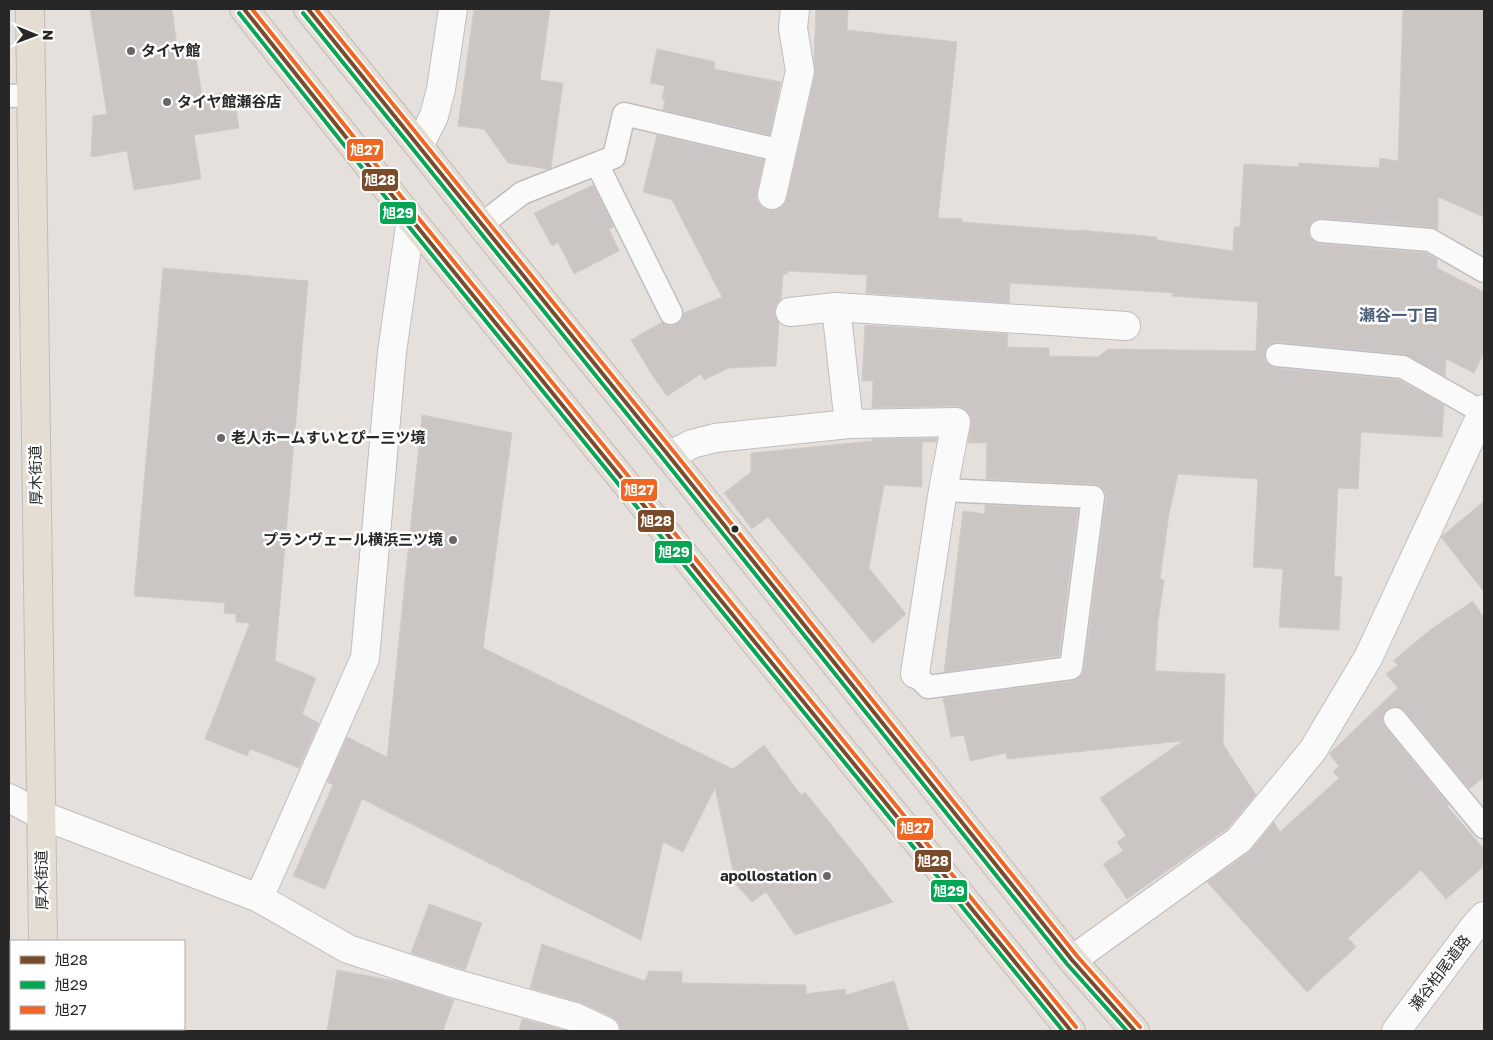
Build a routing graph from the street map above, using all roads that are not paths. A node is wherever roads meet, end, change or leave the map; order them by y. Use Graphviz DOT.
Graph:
graph roads {
  1 [pos="30,9"];
  2 [pos="244,9"];
  3 [pos="308,9"];
  4 [pos="452,9"];
  5 [pos="795,9"];
  6 [pos="20,96"];
  7 [pos="419,146"];
  8 [pos="782,151"];
  9 [pos="597,164"];
  10 [pos="772,195"];
  11 [pos="411,219"];
  12 [pos="481,225"];
  13 [pos="1321,231"];
  14 [pos="1484,272"];
  15 [pos="836,307"];
  16 [pos="790,312"];
  17 [pos="671,313"];
  18 [pos="1126,326"];
  19 [pos="1277,355"];
  20 [pos="1483,410"];
  21 [pos="849,424"];
  22 [pos="669,456"];
  23 [pos="943,490"];
  24 [pos="915,674"];
  25 [pos="1394,719"];
  26 [pos="9,798"];
  27 [pos="41,815"];
  28 [pos="1484,827"];
  29 [pos="259,898"];
  30 [pos="1484,916"];
  31 [pos="43,940"];
  32 [pos="1072,960"];
  33 [pos="605,1031"];
  34 [pos="1071,1031"];
  35 [pos="1135,1031"];
  36 [pos="1396,1031"];
  1 -- 6 [label="main road, 厚木街道"];
  2 -- 11 [label="main road"];
  3 -- 7 [label="main road"];
  4 -- 7 [label="street"];
  5 -- 8 [label="street"];
  6 -- 27 [label="main road, 厚木街道"];
  7 -- 12 [label="main road"];
  8 -- 9 [label="lane"];
  8 -- 10 [label="street"];
  9 -- 12 [label="lane"];
  9 -- 17 [label="lane"];
  11 -- 29 [label="street"];
  11 -- 34 [label="main road"];
  12 -- 22 [label="main road"];
  13 -- 14 [label="lane"];
  15 -- 16 [label="street"];
  15 -- 18 [label="street"];
  15 -- 21 [label="street"];
  19 -- 20 [label="lane"];
  20 -- 32 [label="street"];
  21 -- 22 [label="street"];
  21 -- 23 [label="street"];
  22 -- 32 [label="main road"];
  23 -- 24 [label="street"];
  23 -- 24 [label="lane"];
  25 -- 28 [label="lane"];
  26 -- 27 [label="street"];
  27 -- 29 [label="street"];
  27 -- 31 [label="main road, 厚木街道"];
  29 -- 33 [label="street"];
  30 -- 36 [label="street, 瀬谷柏尾道路"];
  32 -- 35 [label="main road"];
}
